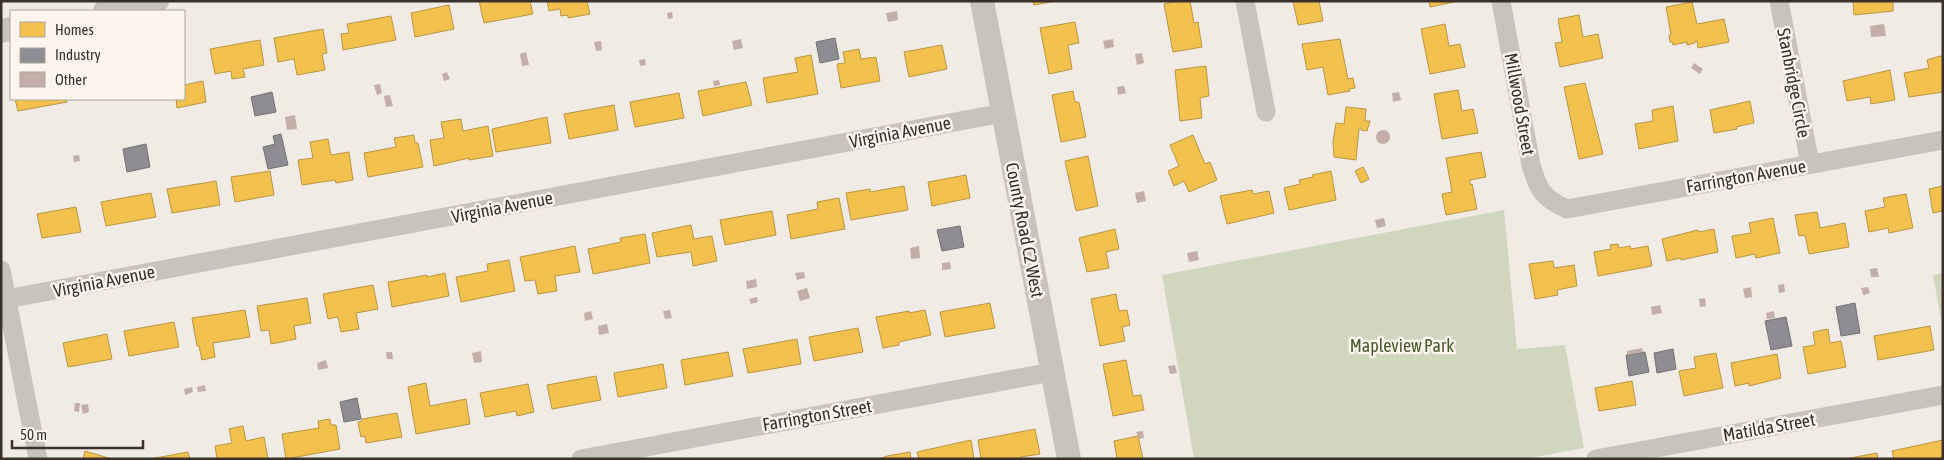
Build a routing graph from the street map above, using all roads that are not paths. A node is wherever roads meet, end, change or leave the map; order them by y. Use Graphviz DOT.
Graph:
graph roads {
  1 [pos="157,1"];
  2 [pos="982,1"];
  3 [pos="1245,1"];
  4 [pos="1501,1"];
  5 [pos="1779,1"];
  6 [pos="110,10"];
  7 [pos="1266,112"];
  8 [pos="1003,113"];
  9 [pos="1943,140"];
  10 [pos="1810,164"];
  11 [pos="1551,202"];
  12 [pos="1,270"];
  13 [pos="4,300"];
  14 [pos="1052,372"];
  15 [pos="1943,394"];
  16 [pos="38,459"];
  17 [pos="581,459"];
  18 [pos="1069,459"];
  19 [pos="1596,459"];
  1 -- 6 [label="street"];
  2 -- 8 [label="street, County Road C2 West"];
  3 -- 7 [label="street"];
  4 -- 11 [label="street, Millwood Street"];
  5 -- 10 [label="street, Stanbridge Circle"];
  8 -- 13 [label="street, Virginia Avenue"];
  8 -- 14 [label="street, County Road C2 West"];
  9 -- 10 [label="street, Farrington Avenue"];
  10 -- 11 [label="street, Farrington Avenue"];
  12 -- 13 [label="street"];
  13 -- 16 [label="street"];
  14 -- 17 [label="street, Farrington Street"];
  14 -- 18 [label="street, County Road C2 West"];
  15 -- 19 [label="street, Matilda Street"];
}
